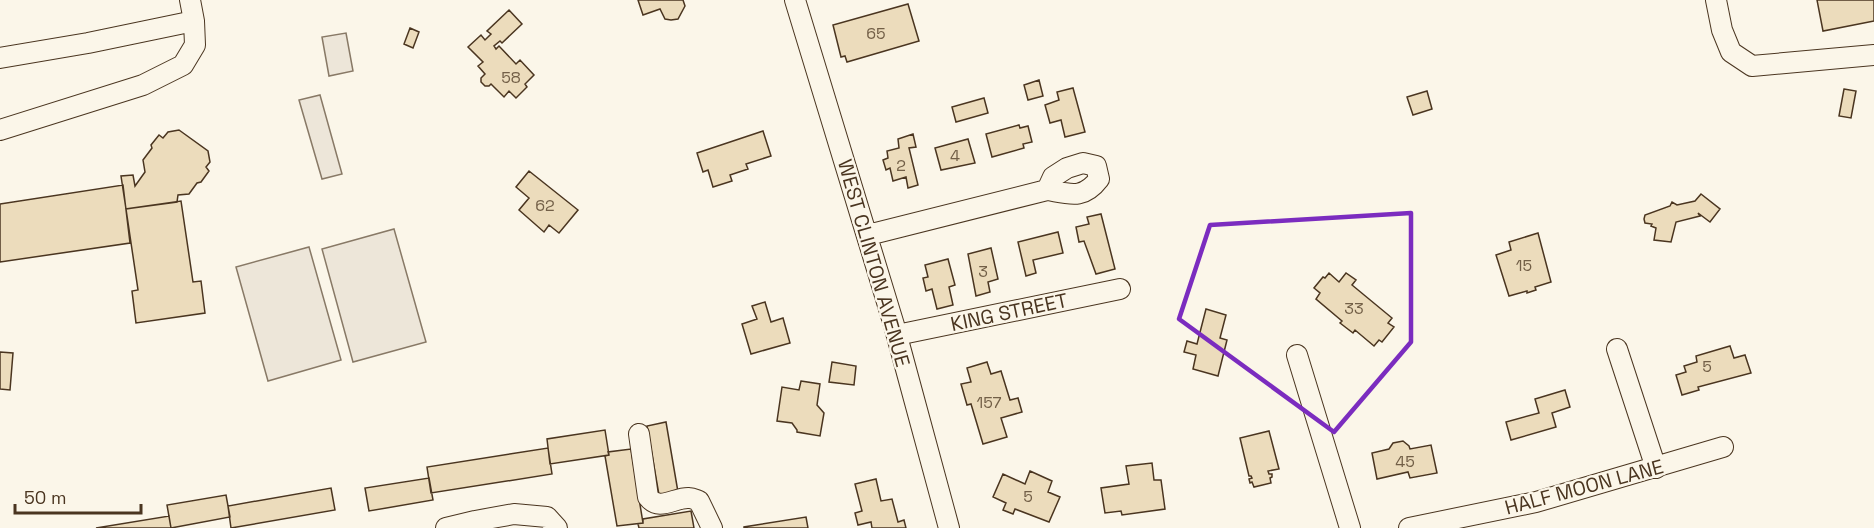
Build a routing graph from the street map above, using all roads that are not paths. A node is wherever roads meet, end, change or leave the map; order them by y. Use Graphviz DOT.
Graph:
graph roads {
  1 [pos="189,0"];
  2 [pos="795,0"];
  3 [pos="1716,0"];
  4 [pos="194,21"];
  5 [pos="1874,55"];
  6 [pos="0,58"];
  7 [pos="0,130"];
  8 [pos="1047,190"];
  9 [pos="868,235"];
  10 [pos="1120,289"];
  11 [pos="897,335"];
  12 [pos="1617,349"];
  13 [pos="1297,355"];
  14 [pos="639,434"];
  15 [pos="1723,447"];
  16 [pos="1656,468"];
  17 [pos="446,528"];
  18 [pos="557,528"];
  19 [pos="712,528"];
  20 [pos="949,528"];
  21 [pos="1350,528"];
  22 [pos="1409,528"];
  1 -- 4 [label="street"];
  2 -- 9 [label="street, WEST CLINTON AVENUE"];
  3 -- 5 [label="street"];
  4 -- 6 [label="street"];
  4 -- 7 [label="street"];
  8 -- 9 [label="street"];
  9 -- 11 [label="street, WEST CLINTON AVENUE"];
  10 -- 11 [label="street, KING STREET"];
  11 -- 20 [label="street, WEST CLINTON AVENUE"];
  12 -- 16 [label="street"];
  13 -- 21 [label="street"];
  14 -- 19 [label="street"];
  15 -- 16 [label="street, HALF MOON LANE"];
  16 -- 22 [label="street, HALF MOON LANE"];
  17 -- 18 [label="street"];
}
